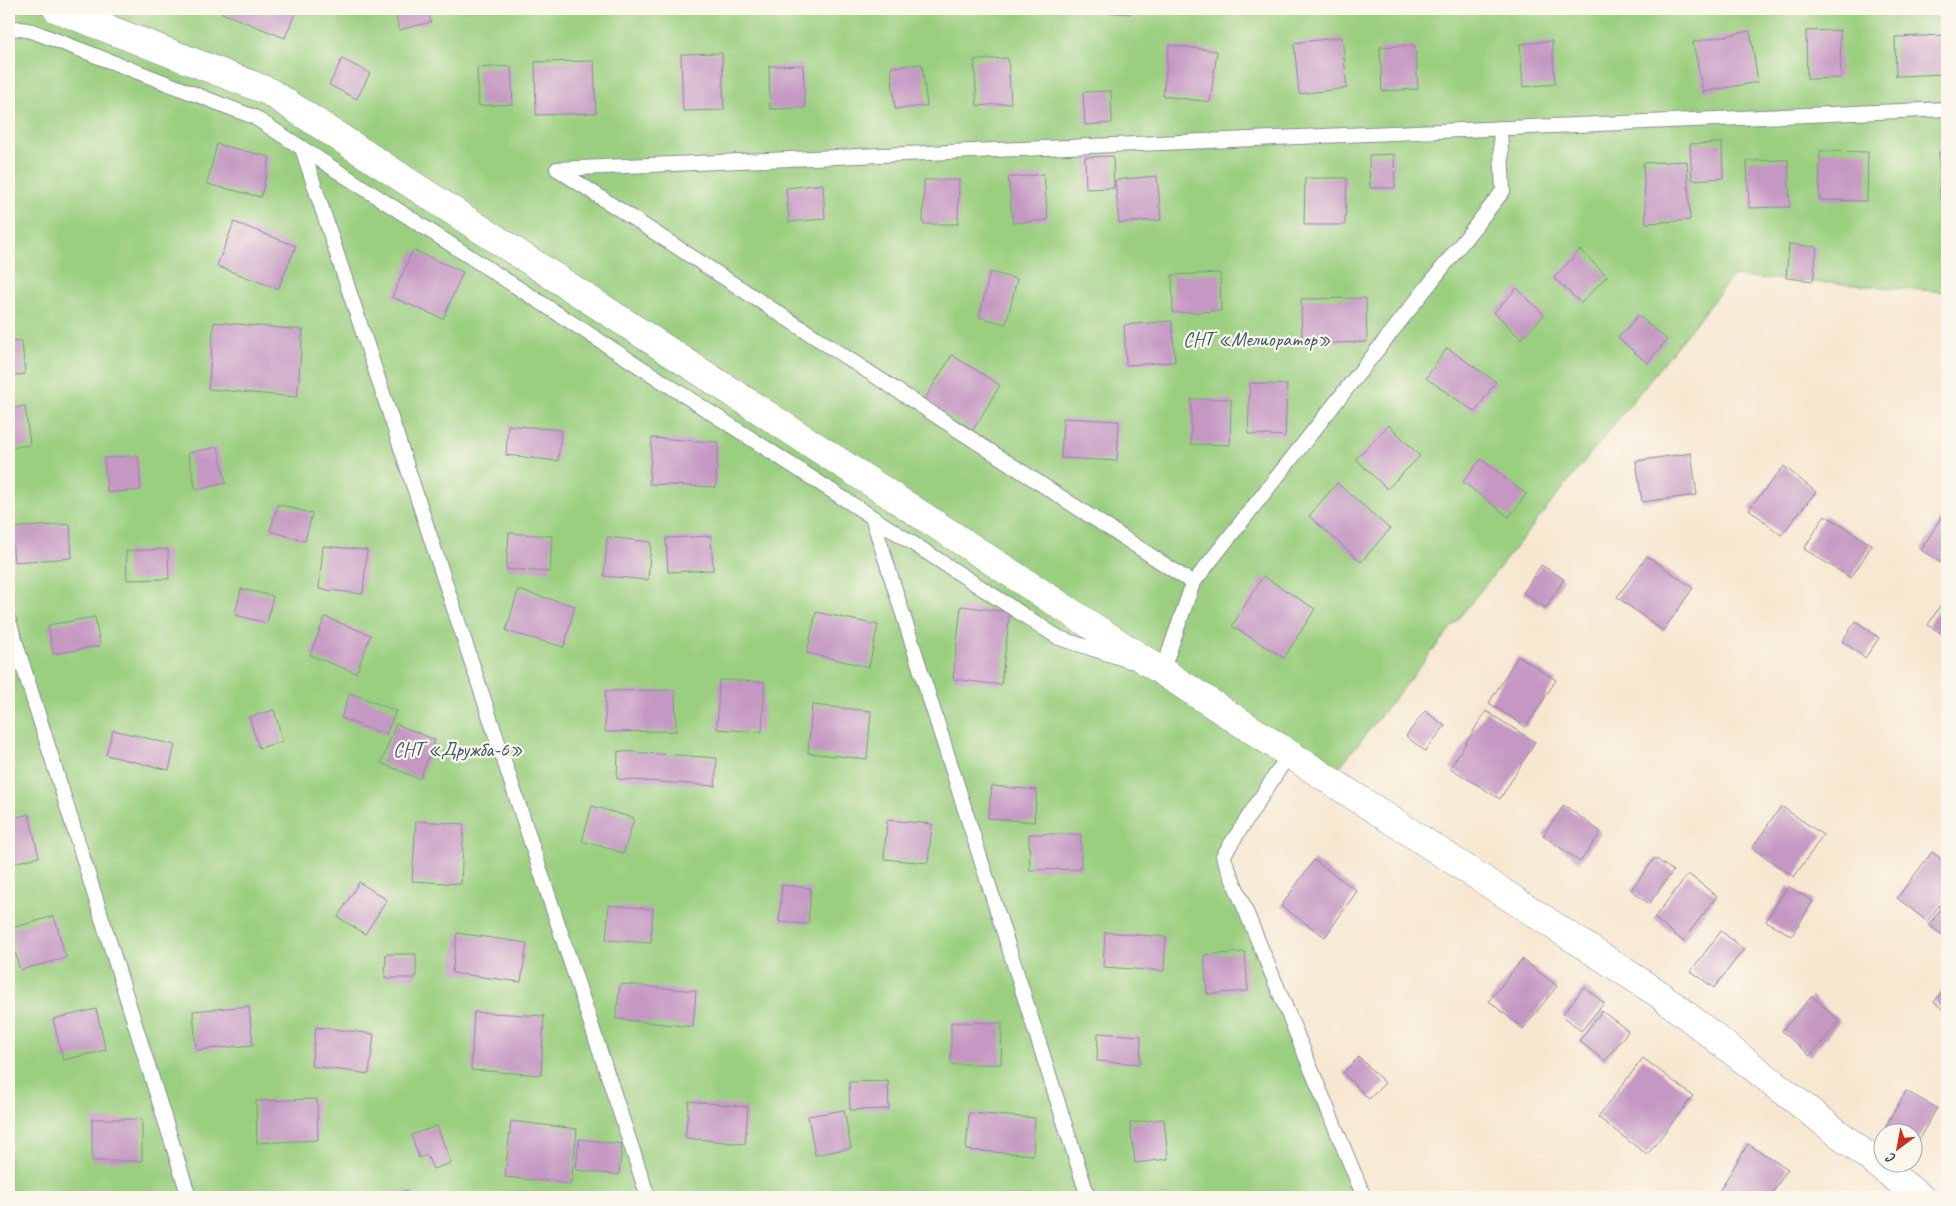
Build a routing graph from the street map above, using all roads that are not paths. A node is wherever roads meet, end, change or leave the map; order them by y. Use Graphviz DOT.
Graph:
graph roads {
  1 [pos="57,9"];
  2 [pos="9,27"];
  3 [pos="1947,109"];
  4 [pos="1500,128"];
  5 [pos="302,148"];
  6 [pos="872,517"];
  7 [pos="1193,583"];
  8 [pos="9,621"];
  9 [pos="1162,672"];
  10 [pos="1289,754"];
  11 [pos="189,1197"];
  12 [pos="648,1197"];
  13 [pos="1088,1197"];
  14 [pos="1364,1197"];
  15 [pos="1920,1197"];
  1 -- 9 [label="street"];
  2 -- 5 [label="lane"];
  3 -- 4 [label="lane"];
  4 -- 7 [label="lane"];
  4 -- 7 [label="lane"];
  5 -- 6 [label="lane"];
  5 -- 12 [label="lane"];
  6 -- 9 [label="lane"];
  6 -- 13 [label="lane"];
  7 -- 9 [label="lane"];
  8 -- 11 [label="lane"];
  9 -- 10 [label="street"];
  10 -- 14 [label="lane"];
  10 -- 15 [label="street"];
}
